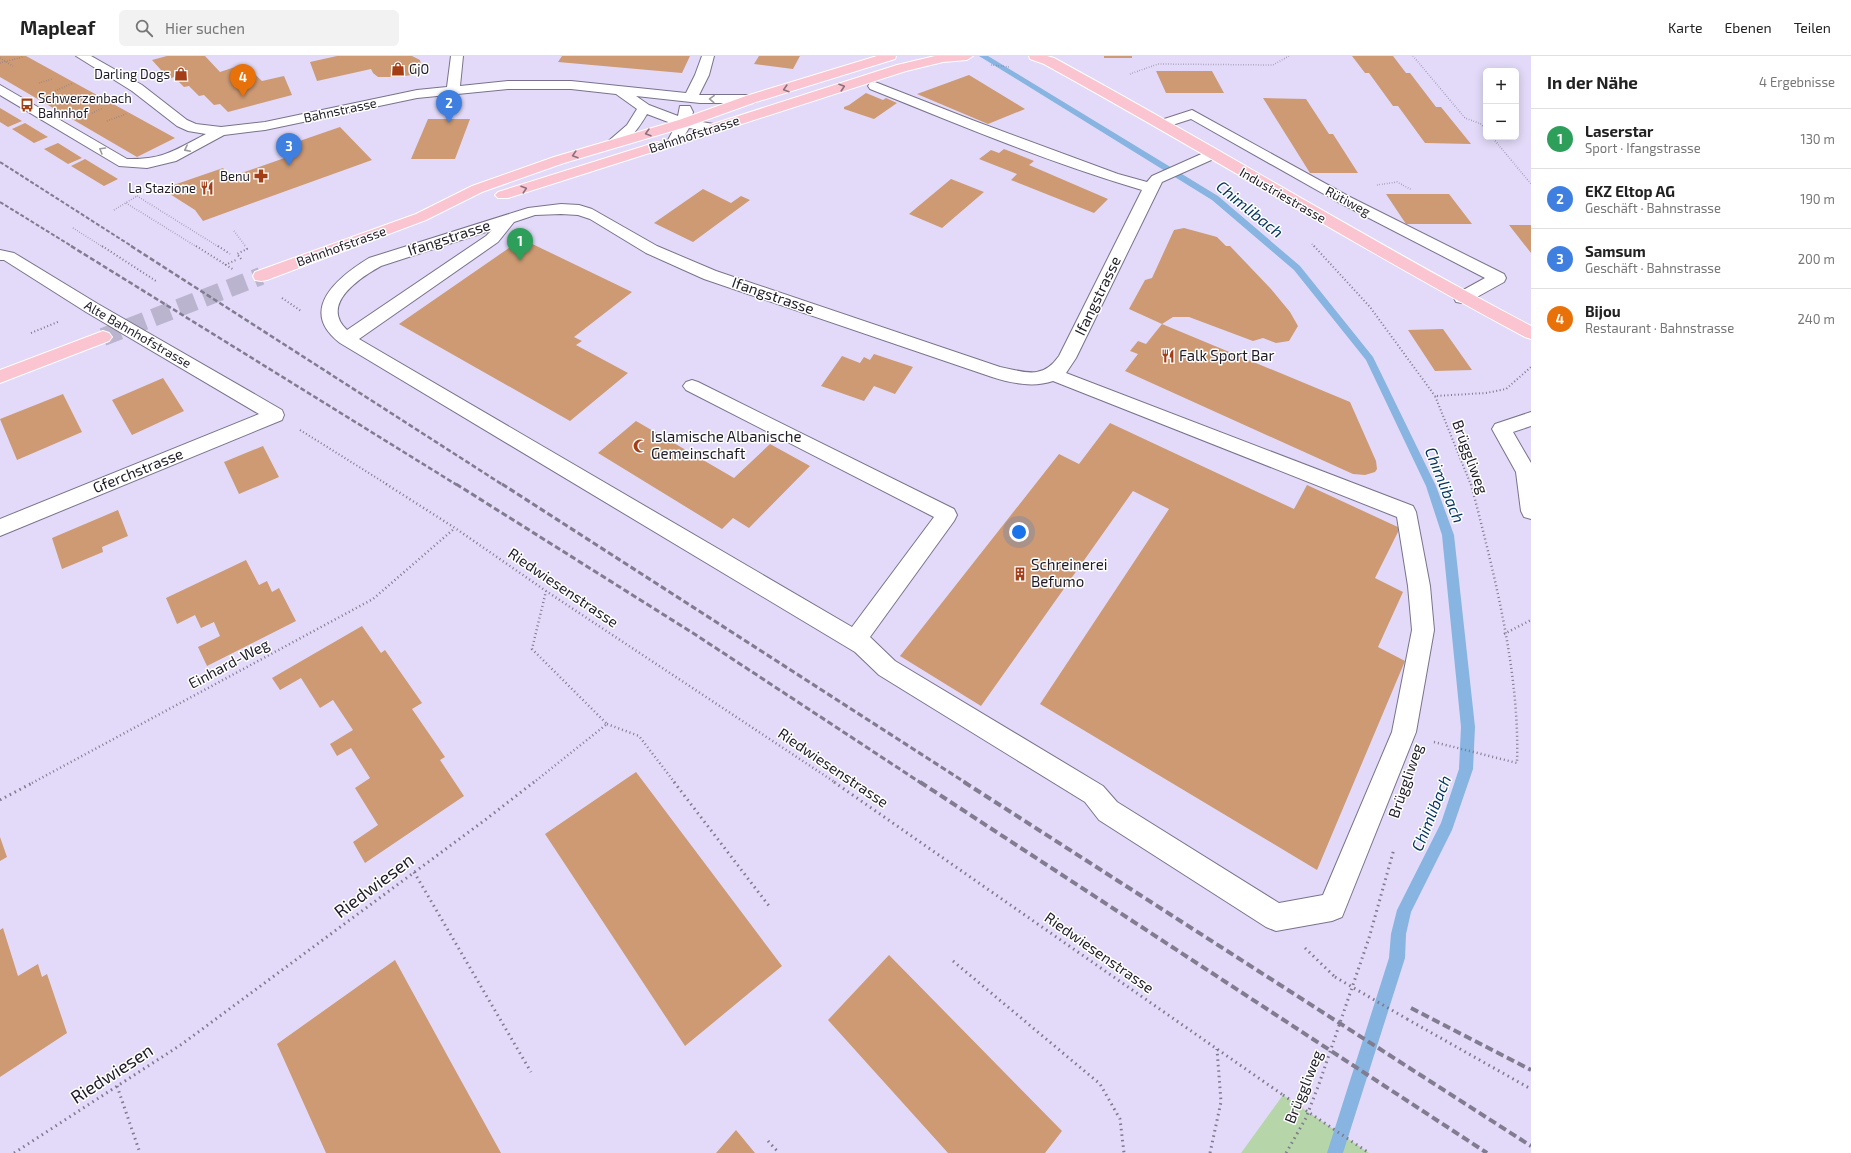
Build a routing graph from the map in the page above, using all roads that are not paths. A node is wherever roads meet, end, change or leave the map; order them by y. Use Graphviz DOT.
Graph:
graph roads {
  1 [pos="82,56"];
  2 [pos="457,56"];
  3 [pos="708,56"];
  4 [pos="960,56"];
  5 [pos="967,56"];
  6 [pos="1035,56"];
  7 [pos="880,57"];
  8 [pos="874,86"];
  9 [pos="0,89"];
  10 [pos="454,89"];
  11 [pos="618,90"];
  12 [pos="665,94"];
  13 [pos="691,97"];
  14 [pos="752,99"];
  15 [pos="644,108"];
  16 [pos="684,123"];
  17 [pos="1163,124"];
  18 [pos="714,128"];
  19 [pos="221,131"];
  20 [pos="675,140"];
  21 [pos="612,144"];
  22 [pos="1214,154"];
  23 [pos="1154,184"];
  24 [pos="421,217"];
  25 [pos="509,219"];
  26 [pos="0,255"];
  27 [pos="261,276"];
  28 [pos="1462,298"];
  29 [pos="1531,333"];
  30 [pos="103,337"];
  31 [pos="346,339"];
  32 [pos="1052,374"];
  33 [pos="0,377"];
  34 [pos="692,386"];
  35 [pos="276,415"];
  36 [pos="1531,419"];
  37 [pos="1531,511"];
  38 [pos="0,528"];
  39 [pos="859,642"];
  1 -- 19 [label="street, Bahnstrasse"];
  2 -- 10 [label="street"];
  3 -- 13 [label="street"];
  4 -- 5 [label="main road, Bahnhofstrasse"];
  18 -- 4 [label="main road, Bahnhofstrasse, one-way"];
  6 -- 17 [label="main road, Industriestrasse"];
  7 -- 14 [label="main road, Bahnhofstrasse, one-way"];
  8 -- 23 [label="street"];
  19 -- 9 [label="street, one-way"];
  10 -- 11 [label="street, Bahnstrasse"];
  10 -- 19 [label="street, Bahnstrasse"];
  11 -- 12 [label="street, Bahnstrasse"];
  11 -- 15 [label="street, Bahnstrasse"];
  12 -- 13 [label="street, Bahnstrasse"];
  12 -- 16 [label="street, Bahnstrasse"];
  14 -- 13 [label="street, Bahnstrasse, one-way"];
  14 -- 16 [label="main road, Bahnhofstrasse"];
  15 -- 16 [label="street, Bahnstrasse"];
  15 -- 21 [label="street"];
  16 -- 18 [label="street, Bahnstrasse"];
  16 -- 20 [label="street"];
  16 -- 21 [label="main road, Bahnhofstrasse, one-way"];
  17 -- 22 [label="main road, Industriestrasse"];
  17 -- 28 [label="street, Rütiweg"];
  18 -- 20 [label="main road, Bahnhofstrasse"];
  24 -- 20 [label="main road, Bahnhofstrasse, one-way"];
  21 -- 24 [label="main road, Bahnhofstrasse, one-way"];
  22 -- 23 [label="street"];
  22 -- 28 [label="main road, Industriestrasse"];
  23 -- 32 [label="street, Ifangstrasse"];
  24 -- 27 [label="main road, Bahnhofstrasse"];
  25 -- 31 [label="street"];
  25 -- 31 [label="street, Ifangstrasse"];
  25 -- 32 [label="street, Ifangstrasse"];
  26 -- 35 [label="street, Alte Bahnhofstrasse"];
  28 -- 29 [label="main road, Industriestrasse"];
  30 -- 33 [label="main road"];
  31 -- 39 [label="street, Ifangstrasse"];
  32 -- 39 [label="street, Ifangstrasse"];
  34 -- 39 [label="street"];
  35 -- 38 [label="street, Gferchstrasse"];
  36 -- 37 [label="street"];
}
